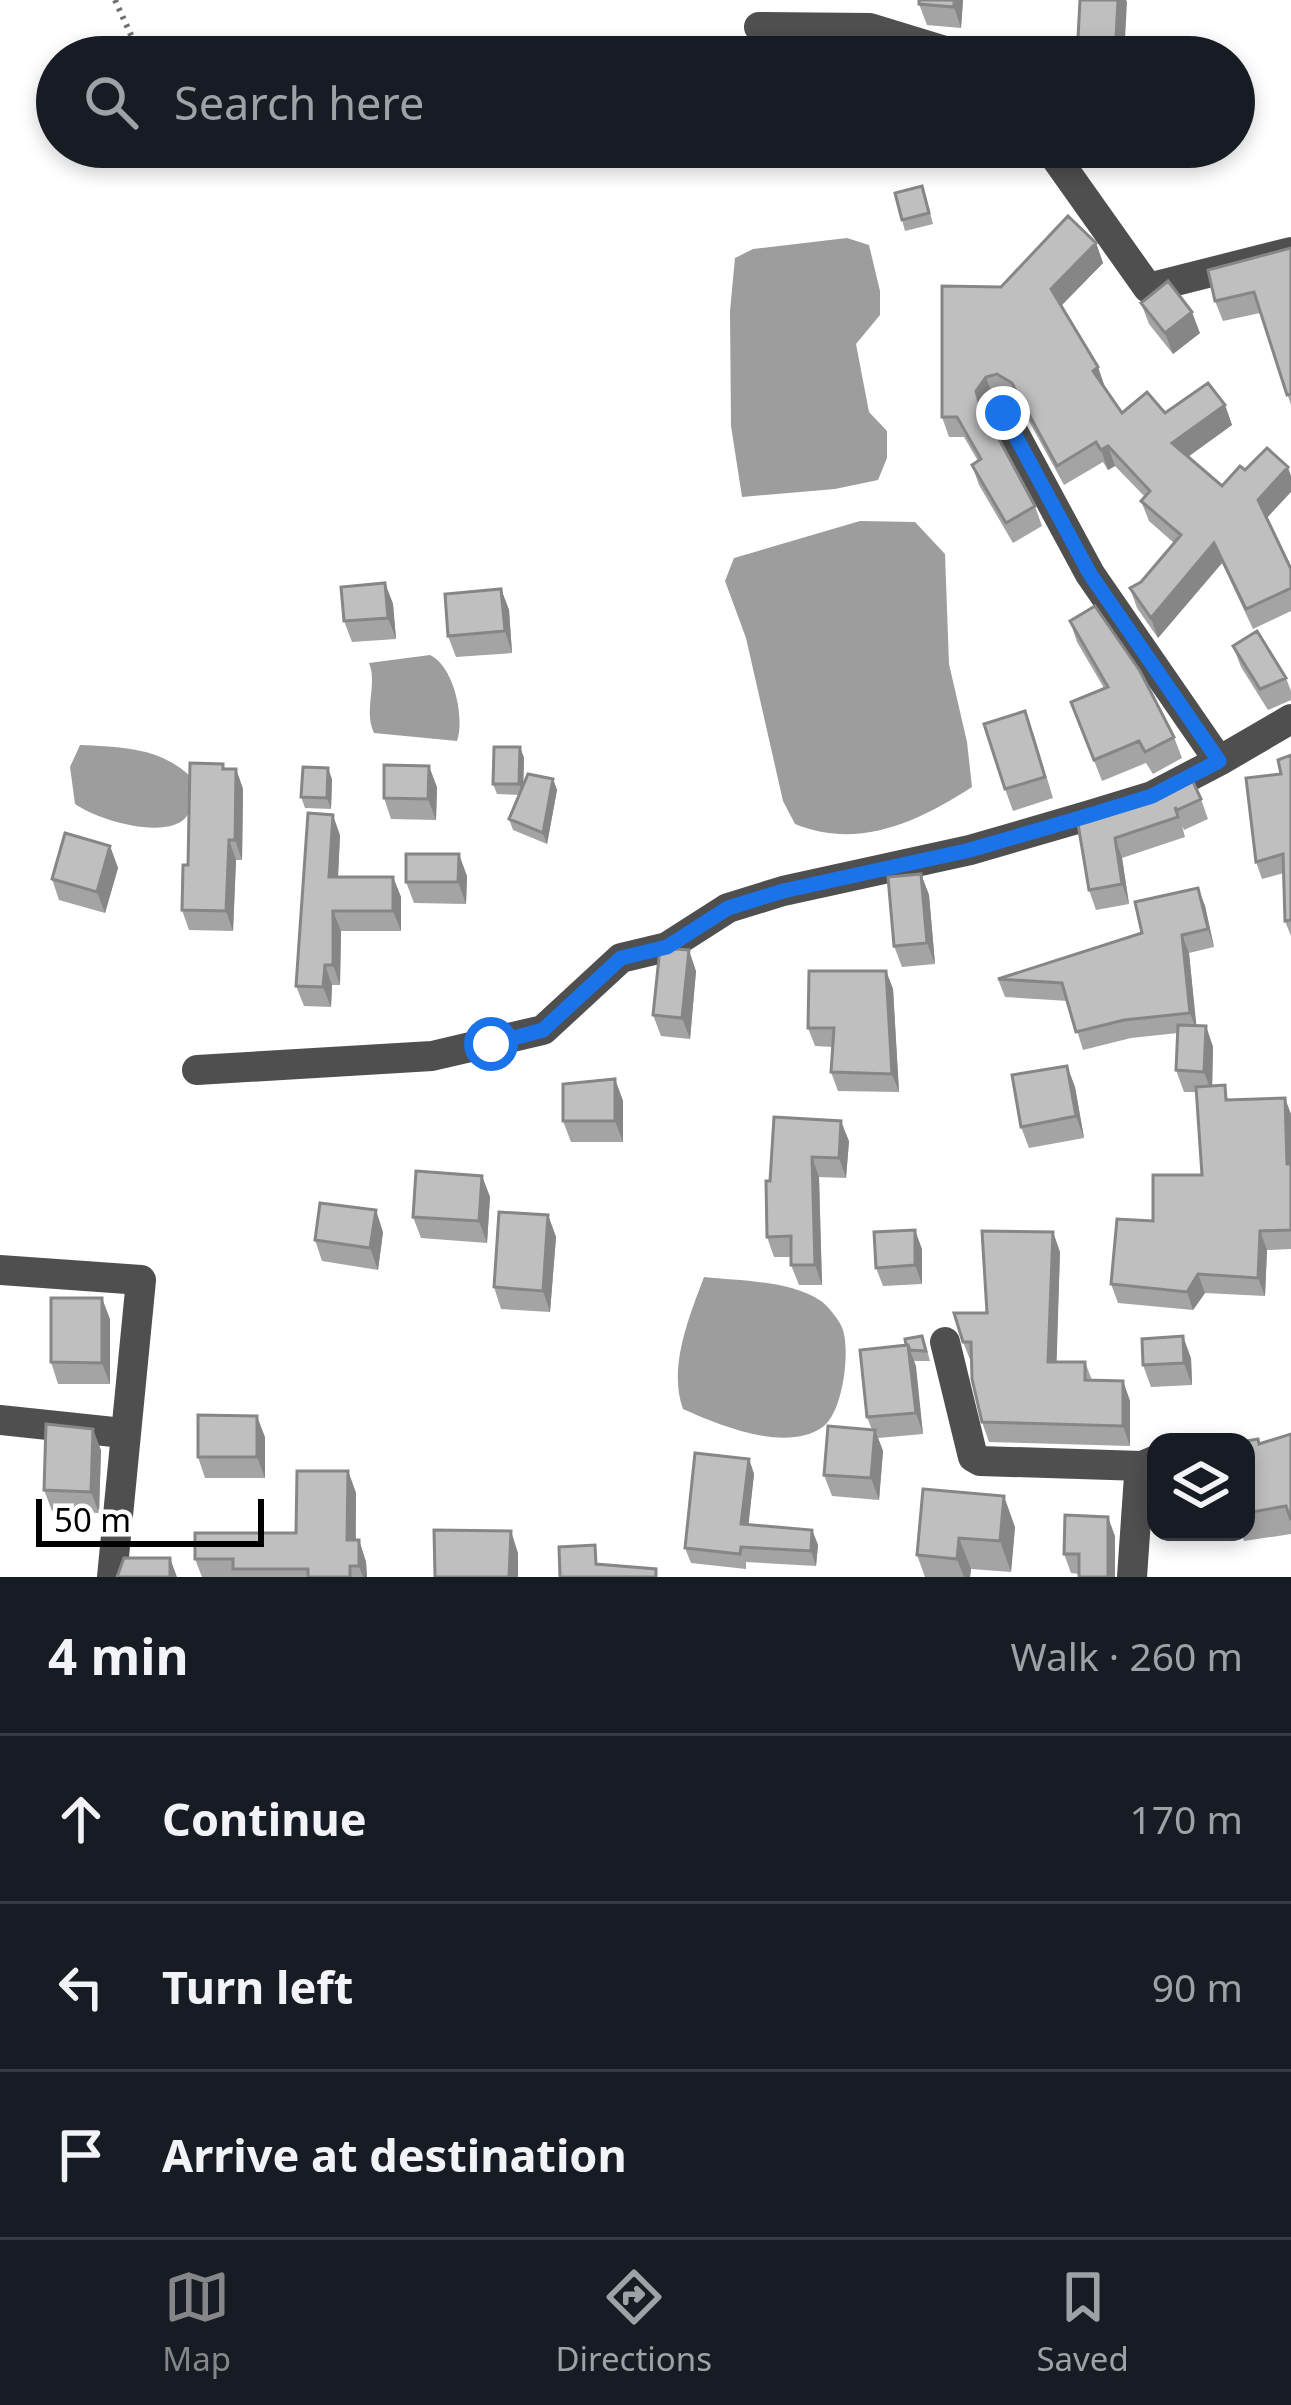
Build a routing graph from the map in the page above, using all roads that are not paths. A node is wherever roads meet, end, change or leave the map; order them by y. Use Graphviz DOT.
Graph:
graph roads {
  1 [pos="759,27"];
  2 [pos="896,36"];
  3 [pos="1063,168"];
  4 [pos="1291,253"];
  5 [pos="1003,413"];
  6 [pos="1291,719"];
  7 [pos="1219,761"];
  8 [pos="197,1070"];
  9 [pos="0,1270"];
  10 [pos="945,1342"];
  11 [pos="0,1420"];
  12 [pos="123,1433"];
  13 [pos="1147,1463"];
  14 [pos="1147,1476"];
  15 [pos="112,1577"];
  16 [pos="1132,1577"];
  1 -- 2 [label="street"];
  3 -- 4 [label="street"];
  5 -- 7 [label="street"];
  6 -- 7 [label="street"];
  7 -- 8 [label="street"];
  9 -- 12 [label="street"];
  10 -- 13 [label="street"];
  11 -- 12 [label="street"];
  12 -- 15 [label="street"];
  14 -- 16 [label="street"];
}
